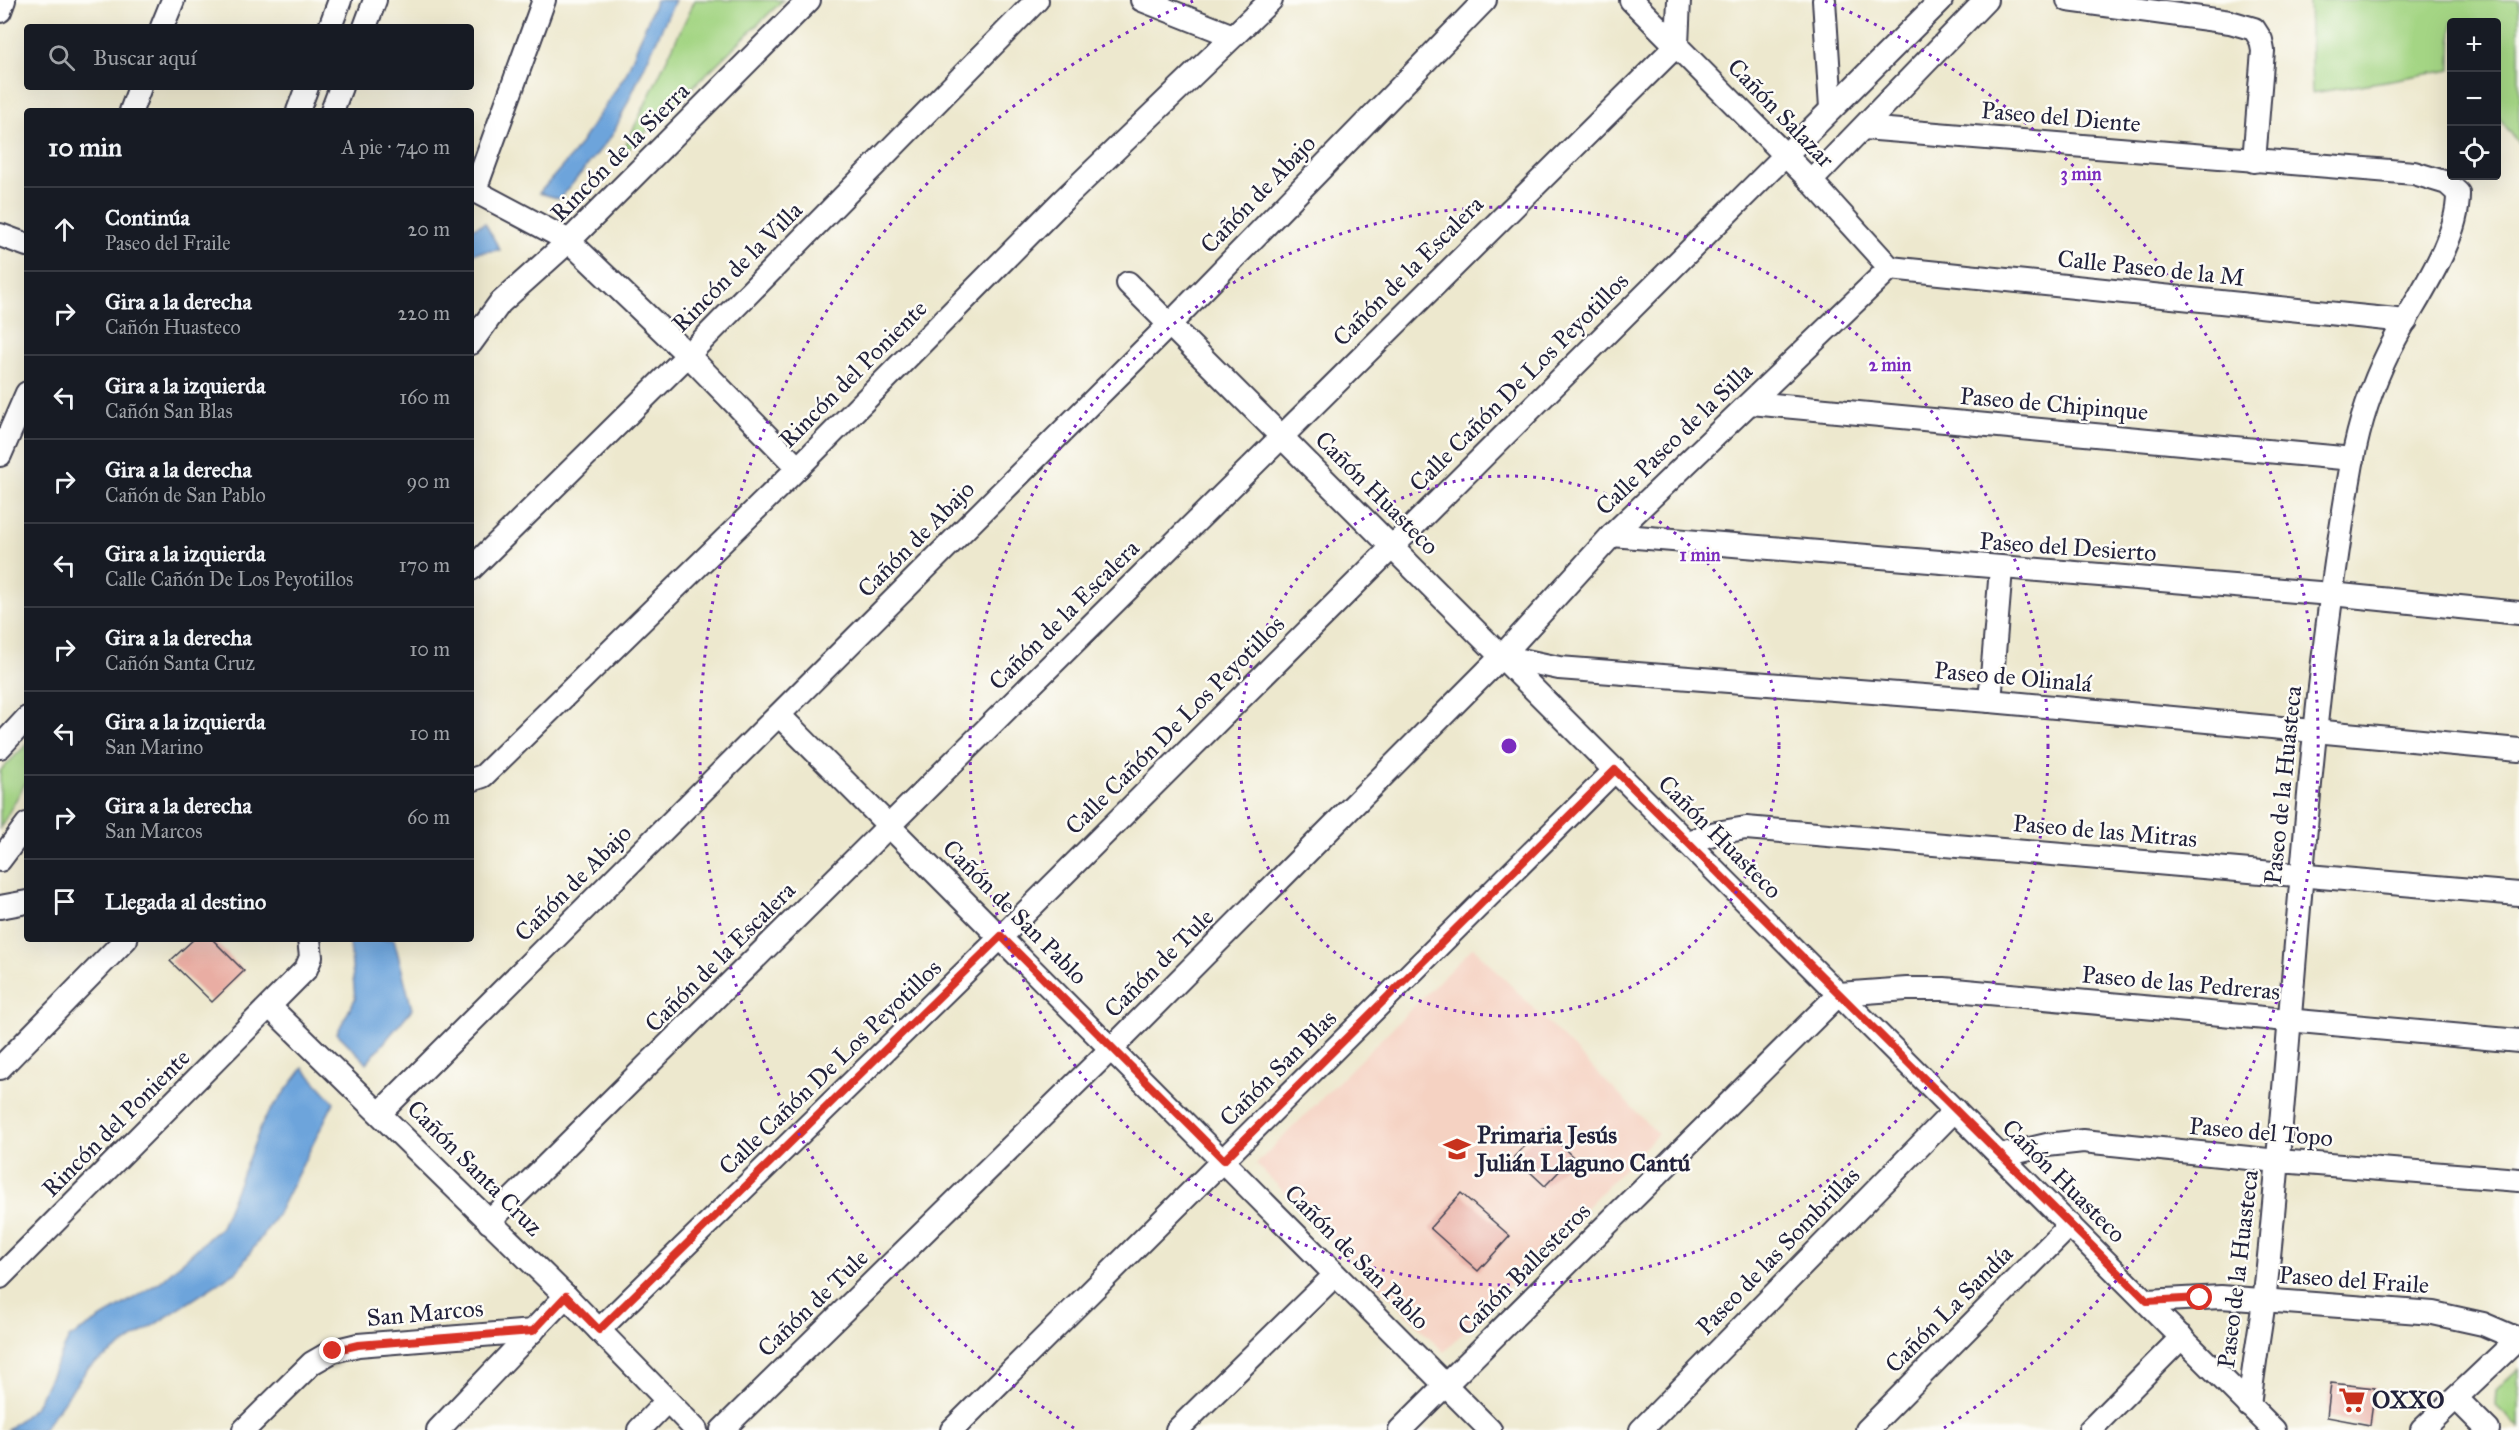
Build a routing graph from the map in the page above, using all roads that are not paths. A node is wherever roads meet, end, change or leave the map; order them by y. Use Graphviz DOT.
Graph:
graph roads {
  1 [pos="4,0"];
  2 [pos="172,0"];
  3 [pos="340,0"];
  4 [pos="375,0"];
  5 [pos="544,0"];
  6 [pos="809,0"];
  7 [pos="1037,0"];
  8 [pos="1142,0"];
  9 [pos="1271,0"];
  10 [pos="1485,0"];
  11 [pos="1631,0"];
  12 [pos="1679,0"];
  13 [pos="1824,0"];
  14 [pos="1941,0"];
  15 [pos="1986,0"];
  16 [pos="2068,0"];
  17 [pos="0,11"];
  18 [pos="163,24"];
  19 [pos="331,24"];
  20 [pos="366,24"];
  21 [pos="1233,36"];
  22 [pos="1677,45"];
  23 [pos="139,90"];
  24 [pos="306,90"];
  25 [pos="340,90"];
  26 [pos="132,108"];
  27 [pos="299,108"];
  28 [pos="333,108"];
  29 [pos="1832,108"];
  30 [pos="1864,128"];
  31 [pos="1786,155"];
  32 [pos="2254,161"];
  33 [pos="1811,181"];
  34 [pos="474,187"];
  35 [pos="474,191"];
  36 [pos="2458,193"];
  37 [pos="0,235"];
  38 [pos="569,241"];
  39 [pos="24,244"];
  40 [pos="1890,268"];
  41 [pos="1128,283"];
  42 [pos="2406,321"];
  43 [pos="1170,324"];
  44 [pos="474,339"];
  45 [pos="688,355"];
  46 [pos="24,400"];
  47 [pos="1751,403"];
  48 [pos="1281,435"];
  49 [pos="0,455"];
  50 [pos="2353,459"];
  51 [pos="798,468"];
  52 [pos="1612,535"];
  53 [pos="1392,546"];
  54 [pos="474,566"];
  55 [pos="2001,569"];
  56 [pos="2331,594"];
  57 [pos="2519,613"];
  58 [pos="1502,656"];
  59 [pos="1990,701"];
  60 [pos="780,715"];
  61 [pos="24,721"];
  62 [pos="2315,732"];
  63 [pos="0,747"];
  64 [pos="2519,750"];
  65 [pos="1615,770"];
  66 [pos="474,779"];
  67 [pos="890,827"];
  68 [pos="24,828"];
  69 [pos="1688,842"];
  70 [pos="0,860"];
  71 [pos="2300,874"];
  72 [pos="2519,894"];
  73 [pos="24,903"];
  74 [pos="0,907"];
  75 [pos="1001,936"];
  76 [pos="123,942"];
  77 [pos="309,942"];
  78 [pos="1839,994"];
  79 [pos="270,1006"];
  80 [pos="2290,1020"];
  81 [pos="2519,1041"];
  82 [pos="1112,1048"];
  83 [pos="0,1068"];
  84 [pos="1954,1110"];
  85 [pos="381,1113"];
  86 [pos="2000,1156"];
  87 [pos="1224,1160"];
  88 [pos="2278,1161"];
  89 [pos="2519,1180"];
  90 [pos="489,1222"];
  91 [pos="2070,1226"];
  92 [pos="1335,1275"];
  93 [pos="0,1277"];
  94 [pos="566,1296"];
  95 [pos="2147,1301"];
  96 [pos="2264,1301"];
  97 [pos="599,1330"];
  98 [pos="533,1331"];
  99 [pos="2182,1337"];
  100 [pos="2518,1338"];
  101 [pos="1445,1385"];
  102 [pos="2456,1398"];
  103 [pos="667,1401"];
  104 [pos="2249,1406"];
  105 [pos="244,1430"];
  106 [pos="438,1430"];
  107 [pos="639,1430"];
  108 [pos="696,1430"];
  109 [pos="722,1430"];
  110 [pos="952,1430"];
  111 [pos="1177,1430"];
  112 [pos="1400,1430"];
  113 [pos="1490,1430"];
  114 [pos="1641,1430"];
  115 [pos="1868,1430"];
  116 [pos="2090,1430"];
  117 [pos="2274,1430"];
  118 [pos="2422,1430"];
  119 [pos="2488,1430"];
  1 -- 17 [label="street"];
  2 -- 18 [label="street"];
  3 -- 19 [label="street"];
  4 -- 20 [label="street"];
  5 -- 34 [label="street"];
  6 -- 38 [label="street, Rincón de la Sierra"];
  7 -- 45 [label="street, Rincón de la Villa"];
  8 -- 21 [label="street"];
  9 -- 21 [label="street, Rincón del Poniente"];
  10 -- 43 [label="street, Cañón de Abajo"];
  11 -- 22 [label="street, Cañón Salazar"];
  12 -- 22 [label="street"];
  13 -- 29 [label="street"];
  14 -- 29 [label="street, Calle Cañón De Los Peyotillos"];
  15 -- 30 [label="street"];
  16 -- 32 [label="street"];
  21 -- 51 [label="street, Rincón del Poniente"];
  22 -- 31 [label="street, Cañón Salazar"];
  22 -- 48 [label="street, Cañón de la Escalera"];
  23 -- 26 [label="street"];
  24 -- 27 [label="street"];
  25 -- 28 [label="street"];
  29 -- 31 [label="street, Calle Cañón De Los Peyotillos"];
  30 -- 32 [label="street, Paseo del Diente"];
  30 -- 33 [label="street"];
  31 -- 33 [label="street, Cañón Salazar"];
  31 -- 53 [label="street, Calle Cañón De Los Peyotillos"];
  32 -- 36 [label="street, Paseo del Diente"];
  33 -- 40 [label="street, Cañón Salazar"];
  35 -- 38 [label="street"];
  36 -- 42 [label="street, Paseo de la Huasteca"];
  37 -- 39 [label="street"];
  38 -- 44 [label="street, Rincón de la Sierra"];
  38 -- 45 [label="street"];
  40 -- 42 [label="street, Calle Paseo de la M"];
  40 -- 47 [label="street, Calle Paseo de la Silla"];
  41 -- 43 [label="street, Cañón Huasteco"];
  42 -- 50 [label="street, Paseo de la Huasteca"];
  43 -- 48 [label="street, Cañón Huasteco"];
  43 -- 60 [label="street, Cañón de Abajo"];
  45 -- 51 [label="street"];
  45 -- 54 [label="street, Rincón de la Villa"];
  46 -- 49 [label="street"];
  47 -- 50 [label="street, Paseo de Chipinque"];
  47 -- 52 [label="street, Calle Paseo de la Silla"];
  48 -- 53 [label="street, Cañón Huasteco"];
  48 -- 67 [label="street, Cañón de la Escalera"];
  50 -- 56 [label="street, Paseo de la Huasteca"];
  51 -- 66 [label="street, Rincón del Poniente"];
  52 -- 55 [label="street, Paseo del Desierto"];
  52 -- 58 [label="street, Calle Paseo de la Silla"];
  53 -- 58 [label="street, Cañón Huasteco"];
  53 -- 75 [label="street, Calle Cañón De Los Peyotillos"];
  55 -- 56 [label="street, Paseo del Desierto"];
  55 -- 59 [label="street"];
  56 -- 57 [label="street, Paseo del Desierto"];
  56 -- 62 [label="street, Paseo de la Huasteca"];
  58 -- 59 [label="street, Paseo de Olinalá"];
  58 -- 65 [label="street, Cañón Huasteco"];
  58 -- 82 [label="street, Cañón de Tule"];
  59 -- 62 [label="street, Paseo de Olinalá"];
  60 -- 67 [label="street, Cañón de San Pablo"];
  60 -- 85 [label="street, Cañón de Abajo"];
  61 -- 63 [label="street"];
  62 -- 64 [label="street, Paseo de Olinalá"];
  62 -- 71 [label="street, Paseo de la Huasteca"];
  65 -- 69 [label="street, Cañón Huasteco"];
  65 -- 87 [label="street, Cañón San Blas"];
  67 -- 75 [label="street, Cañón de San Pablo"];
  67 -- 90 [label="street, Cañón de la Escalera"];
  68 -- 70 [label="street"];
  69 -- 71 [label="street, Paseo de las Mitras"];
  69 -- 78 [label="street, Cañón Huasteco"];
  71 -- 72 [label="street, Paseo de las Mitras"];
  71 -- 80 [label="street, Paseo de la Huasteca"];
  73 -- 74 [label="street"];
  75 -- 82 [label="street, Cañón de San Pablo"];
  75 -- 97 [label="street, Calle Cañón De Los Peyotillos"];
  76 -- 83 [label="street"];
  77 -- 79 [label="street"];
  78 -- 80 [label="street, Paseo de las Pedreras"];
  78 -- 84 [label="street, Cañón Huasteco"];
  78 -- 101 [label="street, Cañón Ballesteros"];
  79 -- 85 [label="street, Cañón Santa Cruz"];
  79 -- 93 [label="street, Rincón del Poniente"];
  80 -- 81 [label="street, Paseo de las Pedreras"];
  80 -- 88 [label="street, Paseo de la Huasteca"];
  82 -- 87 [label="street, Cañón de San Pablo"];
  82 -- 109 [label="street, Cañón de Tule"];
  84 -- 86 [label="street, Cañón Huasteco"];
  84 -- 114 [label="street, Paseo de las Sombrillas"];
  85 -- 90 [label="street, Cañón Santa Cruz"];
  86 -- 88 [label="street, Paseo del Topo"];
  86 -- 91 [label="street, Cañón Huasteco"];
  87 -- 92 [label="street, Cañón de San Pablo"];
  87 -- 110 [label="street, Cañón San Blas"];
  88 -- 89 [label="street, Paseo del Topo"];
  88 -- 96 [label="street, Paseo de la Huasteca"];
  90 -- 94 [label="street, Cañón Santa Cruz"];
  91 -- 95 [label="street, Cañón Huasteco"];
  91 -- 115 [label="street, Cañón La Sandía"];
  92 -- 101 [label="street, Cañón de San Pablo"];
  92 -- 111 [label="street"];
  94 -- 97 [label="street, Cañón Santa Cruz"];
  94 -- 98 [label="street"];
  95 -- 96 [label="street, Paseo del Fraile"];
  95 -- 99 [label="street, Cañón Huasteco"];
  96 -- 100 [label="street, Paseo del Fraile"];
  96 -- 104 [label="street, Paseo de la Huasteca"];
  97 -- 103 [label="street, Cañón Santa Cruz"];
  98 -- 105 [label="street, San Marcos"];
  98 -- 106 [label="street"];
  99 -- 104 [label="street, Cañón Huasteco"];
  99 -- 116 [label="street"];
  100 -- 102 [label="street"];
  101 -- 112 [label="street, Cañón Ballesteros"];
  101 -- 113 [label="street, Cañón de San Pablo"];
  102 -- 118 [label="street"];
  102 -- 119 [label="street"];
  103 -- 107 [label="street"];
  103 -- 108 [label="street, Cañón Santa Cruz"];
  104 -- 117 [label="street, Cañón Huasteco"];
}
